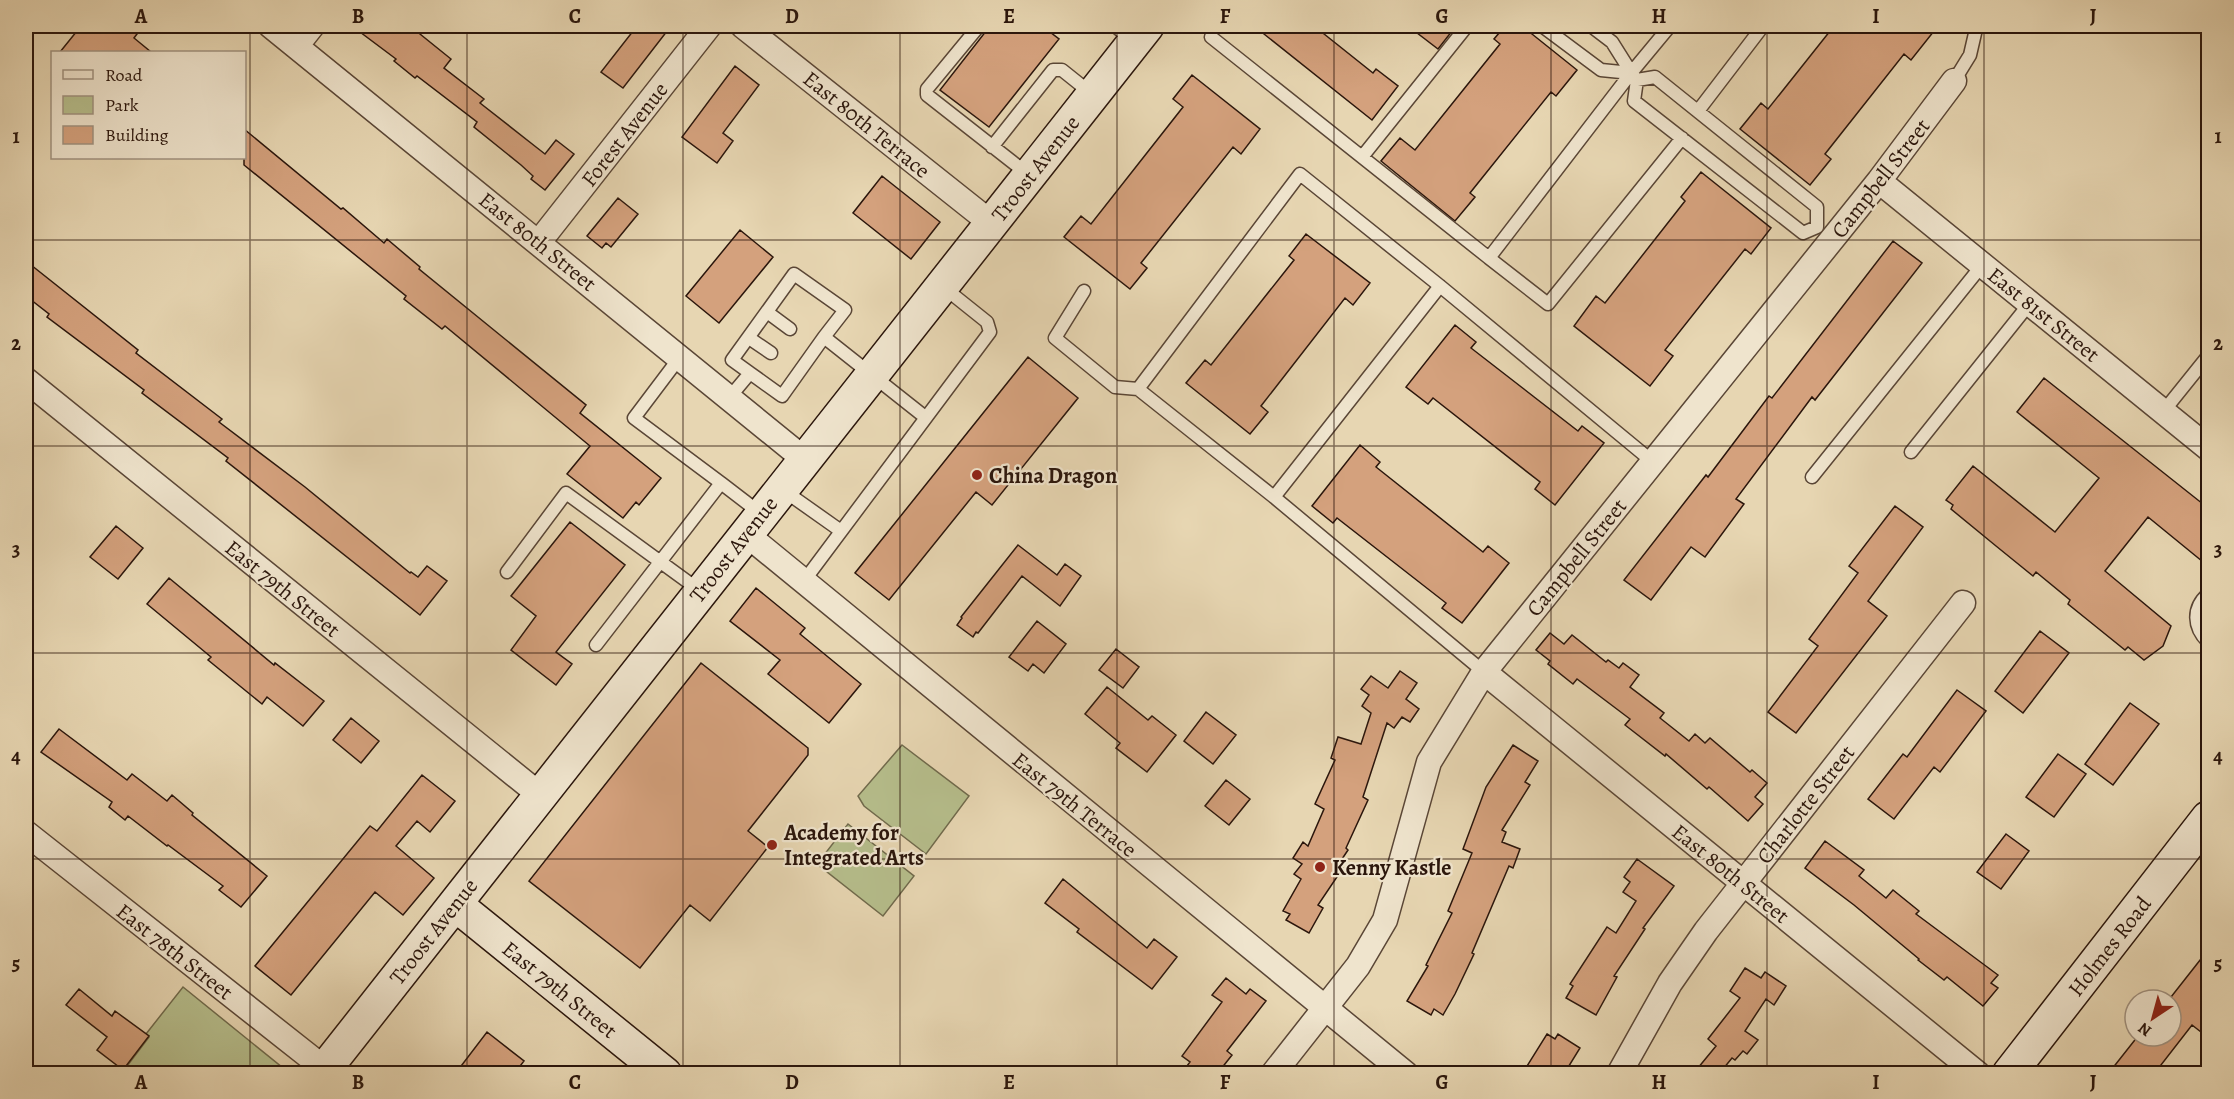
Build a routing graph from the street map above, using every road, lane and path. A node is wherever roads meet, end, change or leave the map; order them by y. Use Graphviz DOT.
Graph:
graph roads {
  1 [pos="271,26"];
  2 [pos="312,26"];
  3 [pos="709,26"];
  4 [pos="743,26"];
  5 [pos="979,26"];
  6 [pos="1467,26"];
  7 [pos="1542,26"];
  8 [pos="1591,26"];
  9 [pos="1670,26"];
  10 [pos="1763,26"];
  11 [pos="1971,26"];
  12 [pos="1132,31"];
  13 [pos="1211,37"];
  14 [pos="297,45"];
  15 [pos="1634,77"];
  16 [pos="1954,81"];
  17 [pos="1093,94"];
  18 [pos="1698,111"];
  19 [pos="1682,138"];
  20 [pos="992,147"];
  21 [pos="1362,157"];
  22 [pos="1029,175"];
  23 [pos="1880,181"];
  24 [pos="991,223"];
  25 [pos="1826,231"];
  26 [pos="538,242"];
  27 [pos="1489,258"];
  28 [pos="1983,264"];
  29 [pos="941,285"];
  30 [pos="1440,286"];
  31 [pos="1084,291"];
  32 [pos="2030,303"];
  33 [pos="767,312"];
  34 [pos="790,329"];
  35 [pos="824,337"];
  36 [pos="749,338"];
  37 [pos="771,353"];
  38 [pos="2208,356"];
  39 [pos="680,357"];
  40 [pos="750,373"];
  41 [pos="871,374"];
  42 [pos="26,380"];
  43 [pos="1138,389"];
  44 [pos="729,398"];
  45 [pos="2163,411"];
  46 [pos="926,417"];
  47 [pos="2208,448"];
  48 [pos="1911,452"];
  49 [pos="804,459"];
  50 [pos="1653,462"];
  51 [pos="1812,477"];
  52 [pos="721,483"];
  53 [pos="781,488"];
  54 [pos="1274,497"];
  55 [pos="753,524"];
  56 [pos="841,531"];
  57 [pos="661,561"];
  58 [pos="507,572"];
  59 [pos="804,581"];
  60 [pos="700,591"];
  61 [pos="2208,594"];
  62 [pos="1963,603"];
  63 [pos="2208,642"];
  64 [pos="596,645"];
  65 [pos="1484,672"];
  66 [pos="540,795"];
  67 [pos="2208,818"];
  68 [pos="26,833"];
  69 [pos="1743,883"];
  70 [pos="455,904"];
  71 [pos="1324,1007"];
  72 [pos="323,1071"];
  73 [pos="665,1074"];
  74 [pos="1273,1074"];
  75 [pos="1406,1074"];
  76 [pos="1619,1074"];
  77 [pos="1978,1074"];
  78 [pos="2009,1074"];
  1 -- 14 [label="street, East 80th Street"];
  2 -- 14 [label="street"];
  3 -- 26 [label="street, Forest Avenue"];
  4 -- 24 [label="street, East 80th Terrace"];
  5 -- 20 [label="lane"];
  6 -- 21 [label="lane"];
  7 -- 15 [label="lane"];
  8 -- 15 [label="lane"];
  9 -- 15 [label="lane"];
  10 -- 18 [label="lane"];
  11 -- 16 [label="lane"];
  12 -- 17 [label="main road, Troost Avenue"];
  13 -- 21 [label="lane"];
  14 -- 26 [label="street, East 80th Street"];
  15 -- 18 [label="lane"];
  15 -- 19 [label="lane"];
  15 -- 27 [label="lane"];
  16 -- 23 [label="street, Campbell Street"];
  17 -- 20 [label="lane"];
  17 -- 22 [label="main road, Troost Avenue"];
  18 -- 25 [label="lane"];
  19 -- 25 [label="lane"];
  19 -- 27 [label="lane"];
  20 -- 22 [label="lane"];
  21 -- 27 [label="lane"];
  22 -- 24 [label="main road, Troost Avenue"];
  23 -- 25 [label="street, Campbell Street"];
  23 -- 28 [label="street, East 81st Street"];
  24 -- 29 [label="main road, Troost Avenue"];
  25 -- 50 [label="street, Campbell Street"];
  26 -- 39 [label="street, East 80th Street"];
  28 -- 32 [label="street, East 81st Street"];
  28 -- 51 [label="lane"];
  29 -- 41 [label="main road, Troost Avenue"];
  29 -- 46 [label="lane"];
  30 -- 43 [label="lane"];
  30 -- 50 [label="lane"];
  30 -- 54 [label="lane"];
  31 -- 43 [label="lane"];
  32 -- 45 [label="street, East 81st Street"];
  32 -- 48 [label="lane"];
  33 -- 34 [label="lane"];
  33 -- 35 [label="lane"];
  33 -- 36 [label="lane"];
  35 -- 40 [label="lane"];
  35 -- 41 [label="lane"];
  36 -- 37 [label="lane"];
  36 -- 40 [label="lane"];
  38 -- 45 [label="lane"];
  39 -- 44 [label="street, East 80th Street"];
  39 -- 52 [label="lane"];
  40 -- 44 [label="lane"];
  41 -- 46 [label="lane"];
  41 -- 49 [label="main road, Troost Avenue"];
  42 -- 66 [label="street, East 79th Street"];
  43 -- 54 [label="lane"];
  44 -- 49 [label="street, East 80th Street"];
  45 -- 47 [label="street, East 81st Street"];
  46 -- 56 [label="lane"];
  49 -- 53 [label="main road, Troost Avenue"];
  50 -- 65 [label="street, Campbell Street"];
  52 -- 55 [label="lane"];
  52 -- 57 [label="lane"];
  53 -- 55 [label="main road, Troost Avenue"];
  53 -- 56 [label="lane"];
  54 -- 65 [label="lane"];
  55 -- 59 [label="street, East 79th Terrace"];
  55 -- 60 [label="main road, Troost Avenue"];
  56 -- 59 [label="lane"];
  57 -- 58 [label="lane"];
  57 -- 60 [label="lane"];
  57 -- 64 [label="lane"];
  59 -- 71 [label="street, East 79th Terrace"];
  60 -- 66 [label="main road, Troost Avenue"];
  61 -- 63 [label="lane"];
  62 -- 69 [label="street, Charlotte Street"];
  65 -- 69 [label="street, East 80th Street"];
  65 -- 71 [label="street, Campbell Street"];
  66 -- 70 [label="main road, Troost Avenue"];
  67 -- 78 [label="main road, Holmes Road"];
  68 -- 72 [label="street, East 78th Street"];
  69 -- 76 [label="street, Charlotte Street"];
  69 -- 77 [label="street, East 80th Street"];
  70 -- 72 [label="main road, Troost Avenue"];
  70 -- 73 [label="main road, East 79th Street"];
  71 -- 74 [label="street, Campbell Street"];
  71 -- 75 [label="street, East 79th Terrace"];
}
